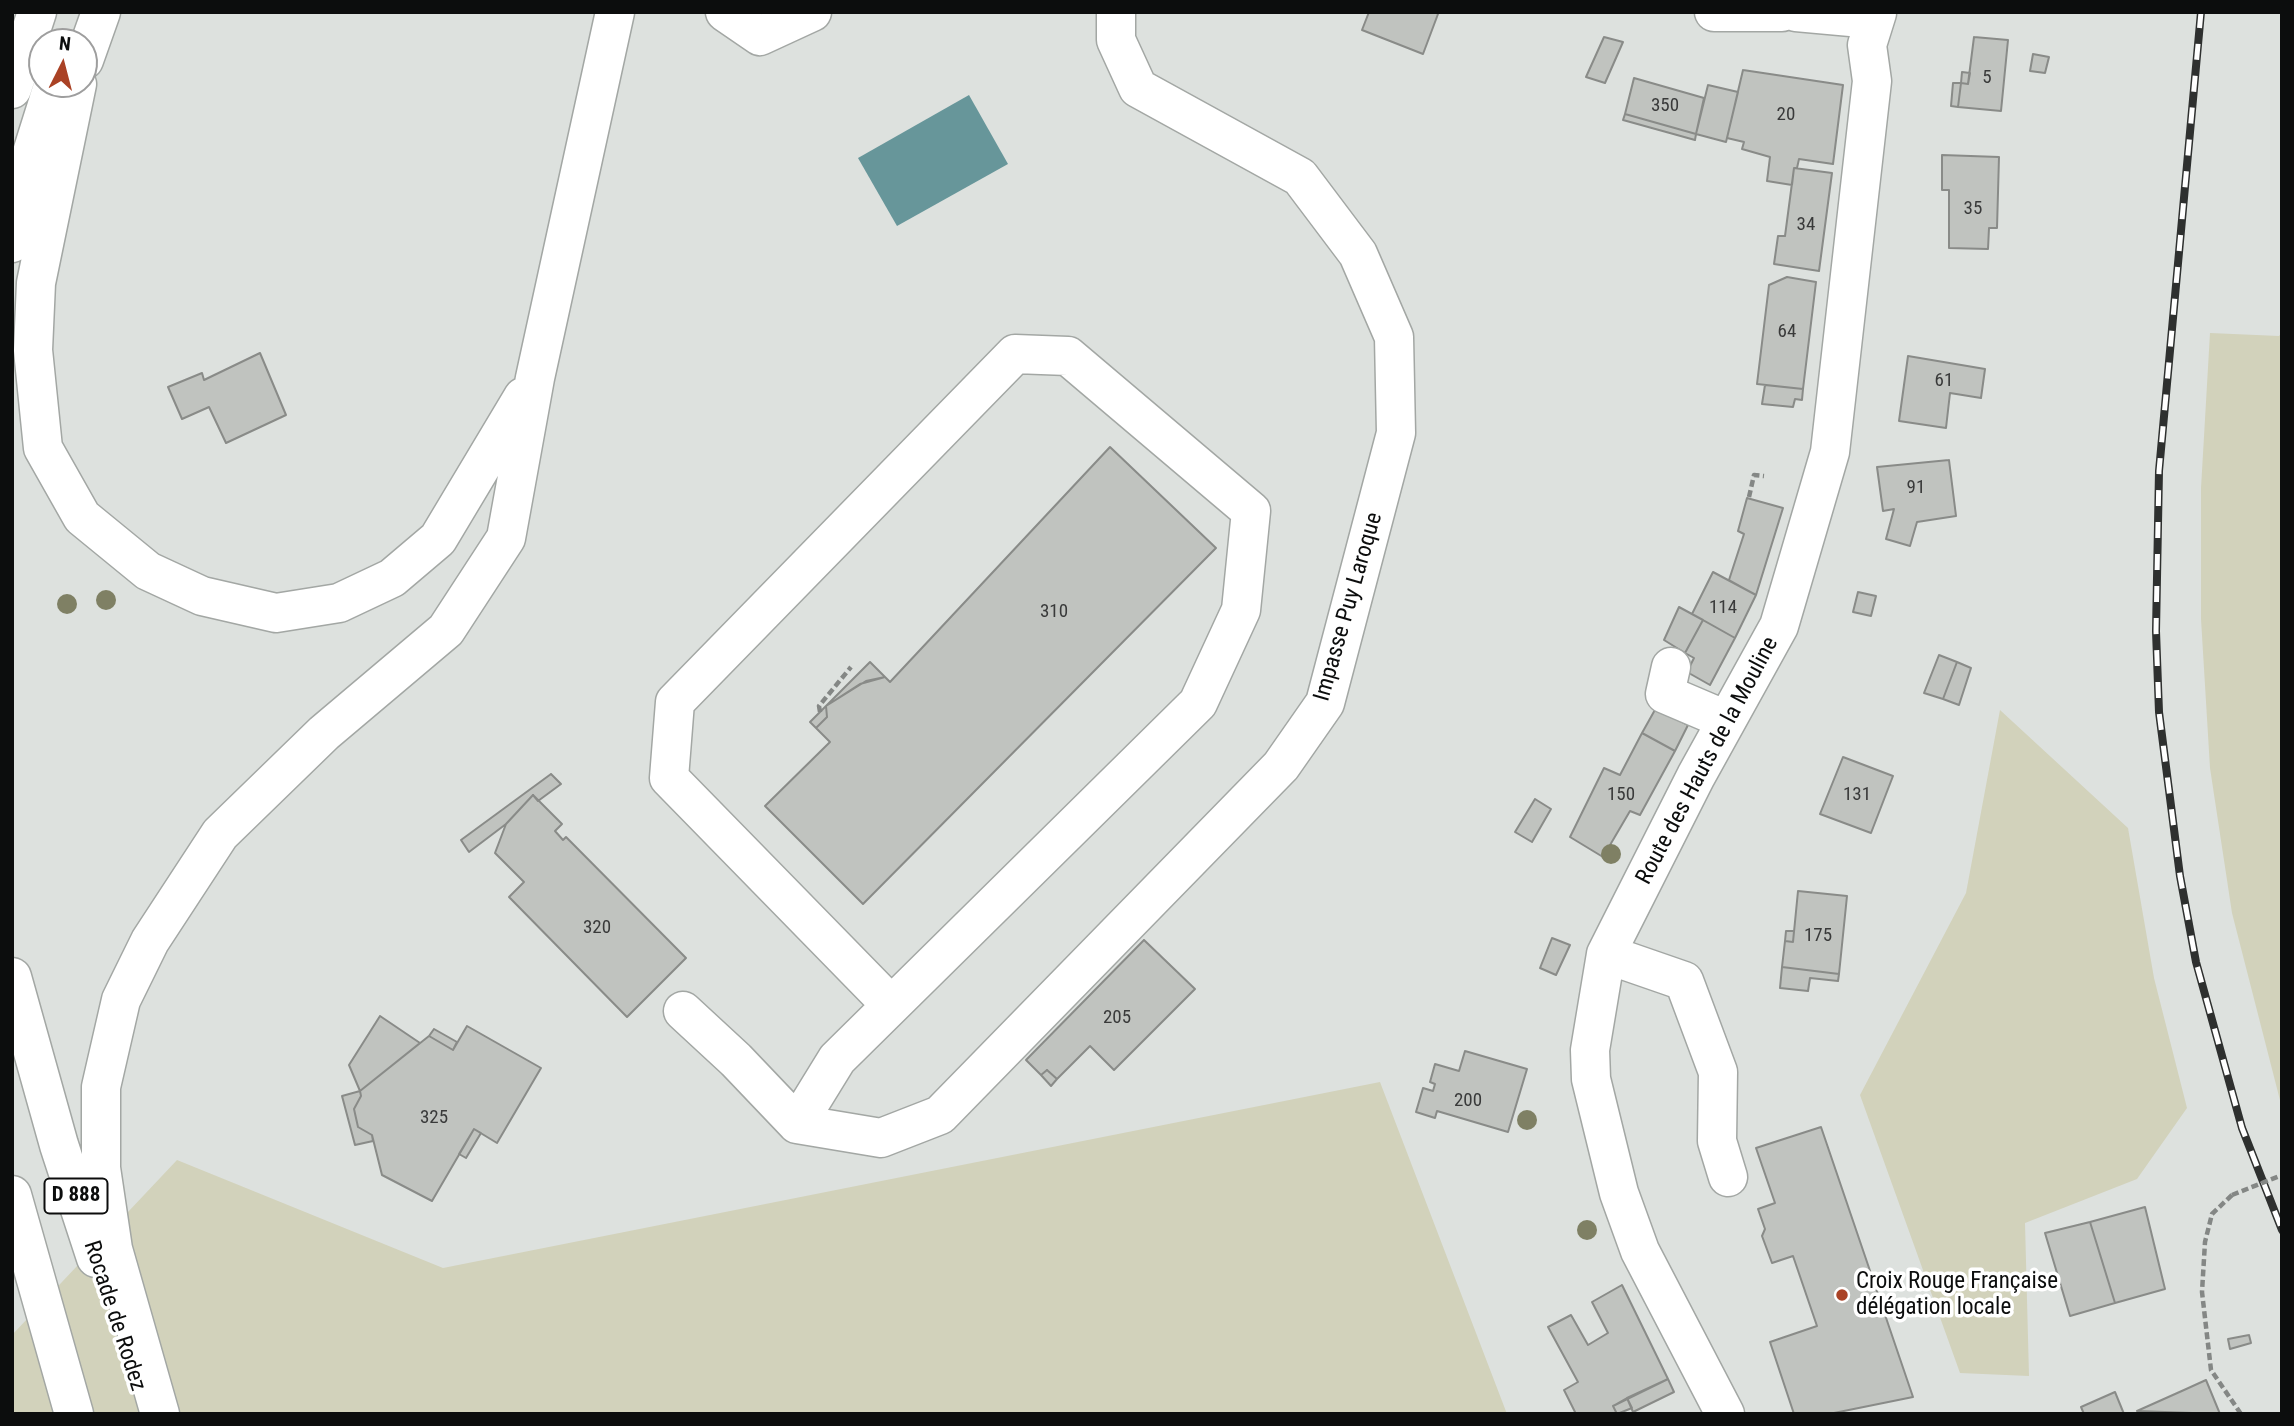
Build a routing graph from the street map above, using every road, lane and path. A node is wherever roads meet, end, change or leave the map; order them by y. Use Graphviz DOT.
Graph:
graph roads {
  1 [pos="37,12"];
  2 [pos="615,12"];
  3 [pos="725,12"];
  4 [pos="812,12"];
  5 [pos="1116,12"];
  6 [pos="1714,12"];
  7 [pos="1782,12"];
  8 [pos="1796,12"];
  9 [pos="1854,12"];
  10 [pos="1877,13"];
  11 [pos="12,89"];
  12 [pos="50,98"];
  13 [pos="74,98"];
  14 [pos="12,243"];
  15 [pos="535,378"];
  16 [pos="1764,476"];
  17 [pos="1749,497"];
  18 [pos="851,667"];
  19 [pos="1671,667"];
  20 [pos="820,712"];
  21 [pos="1726,720"];
  22 [pos="1606,954"];
  23 [pos="12,977"];
  24 [pos="891,1005"];
  25 [pos="683,1011"];
  26 [pos="797,1124"];
  27 [pos="2282,1175"];
  28 [pos="1728,1177"];
  29 [pos="12,1195"];
  30 [pos="74,1414"];
  31 [pos="146,1414"];
  32 [pos="160,1414"];
  33 [pos="1725,1414"];
  34 [pos="2241,1414"];
  1 -- 11 [label="main road"];
  2 -- 15 [label="main road"];
  3 -- 4 [label="main road"];
  5 -- 26 [label="main road, Impasse Puy Laroque"];
  6 -- 7 [label="main road"];
  8 -- 9 [label="main road"];
  10 -- 21 [label="main road, Route des Hauts de la Mouline"];
  12 -- 14 [label="main road"];
  13 -- 15 [label="main road"];
  15 -- 32 [label="main road"];
  16 -- 17 [label="path"];
  18 -- 20 [label="path"];
  19 -- 21 [label="main road"];
  21 -- 22 [label="main road, Route des Hauts de la Mouline"];
  22 -- 28 [label="main road"];
  22 -- 33 [label="main road, Route des Hauts de la Mouline"];
  23 -- 31 [label="main road, Rocade de Rodez / D 888"];
  24 -- 24 [label="main road"];
  24 -- 26 [label="main road"];
  25 -- 26 [label="main road"];
  27 -- 34 [label="path, bridge"];
  29 -- 30 [label="main road, D 888"];
}
